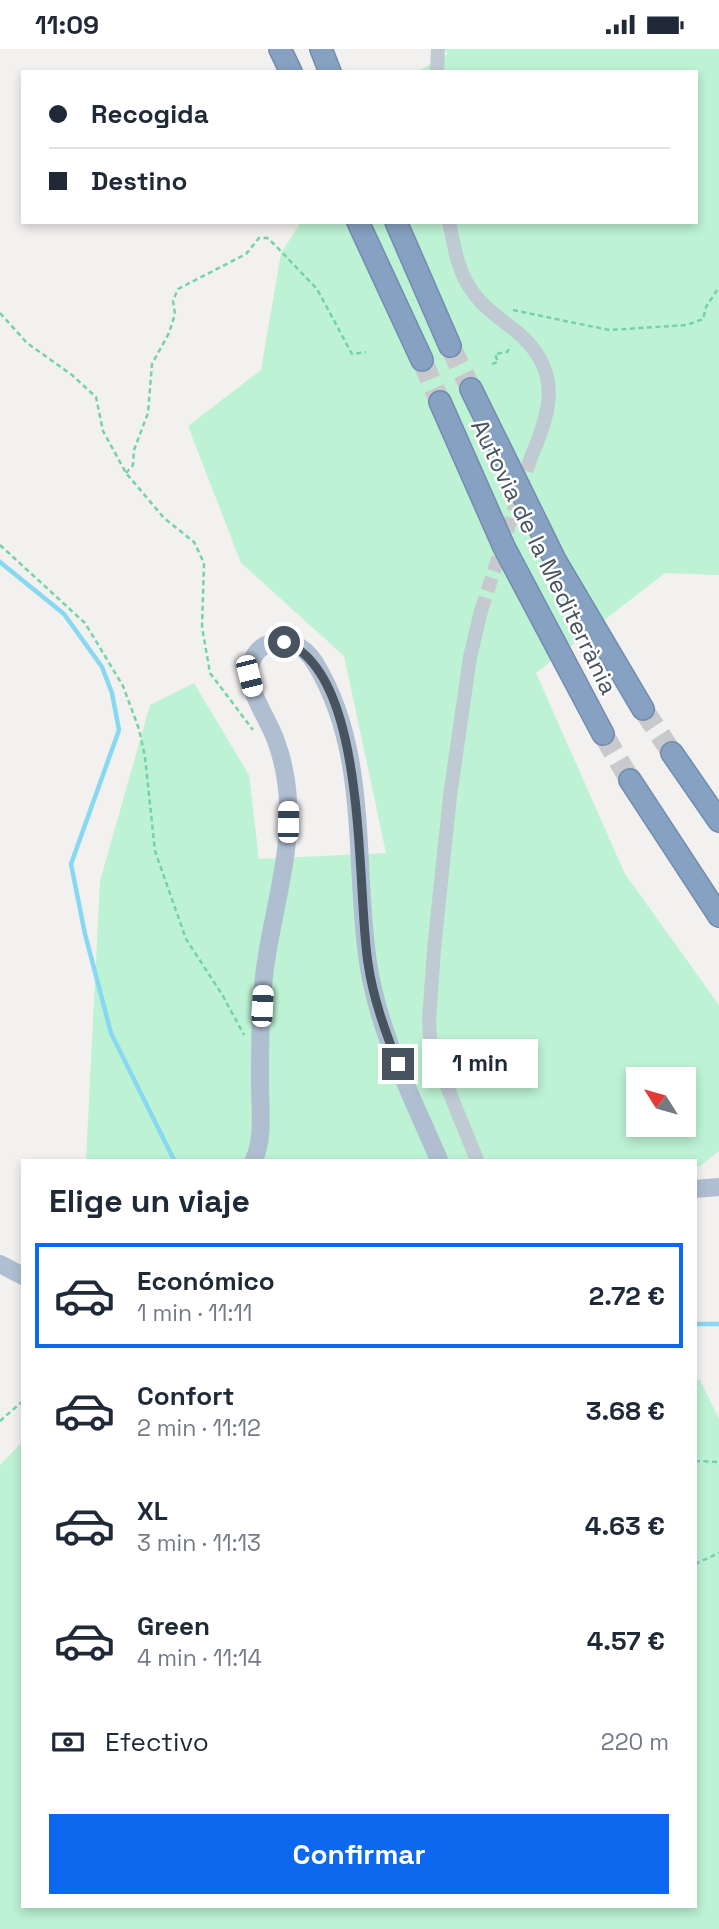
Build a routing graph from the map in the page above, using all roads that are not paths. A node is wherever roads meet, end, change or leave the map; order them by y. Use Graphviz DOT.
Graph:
graph roads {
  1 [pos="280,49"];
  2 [pos="321,49"];
  3 [pos="438,49"];
  4 [pos="290,70"];
  5 [pos="329,70"];
  6 [pos="437,70"];
  7 [pos="359,224"];
  8 [pos="397,224"];
  9 [pos="449,224"];
  10 [pos="450,347"];
  11 [pos="422,360"];
  12 [pos="471,389"];
  13 [pos="440,402"];
  14 [pos="531,457"];
  15 [pos="481,611"];
  16 [pos="643,709"];
  17 [pos="603,734"];
  18 [pos="672,753"];
  19 [pos="629,780"];
  20 [pos="719,821"];
  21 [pos="719,916"];
  22 [pos="254,1159"];
  23 [pos="439,1159"];
  24 [pos="477,1159"];
  25 [pos="719,1187"];
  26 [pos="697,1189"];
  27 [pos="0,1264"];
  28 [pos="21,1275"];
  1 -- 4 [label="highway"];
  2 -- 5 [label="highway"];
  3 -- 6 [label="street"];
  7 -- 11 [label="highway"];
  8 -- 10 [label="highway"];
  9 -- 14 [label="street"];
  12 -- 16 [label="highway, Autovia de la Mediterrània"];
  13 -- 17 [label="highway, Autovia de la Mediterrània"];
  15 -- 24 [label="street"];
  18 -- 20 [label="highway"];
  19 -- 21 [label="highway"];
  22 -- 23 [label="main road"];
  25 -- 26 [label="main road"];
  27 -- 28 [label="main road"];
}
